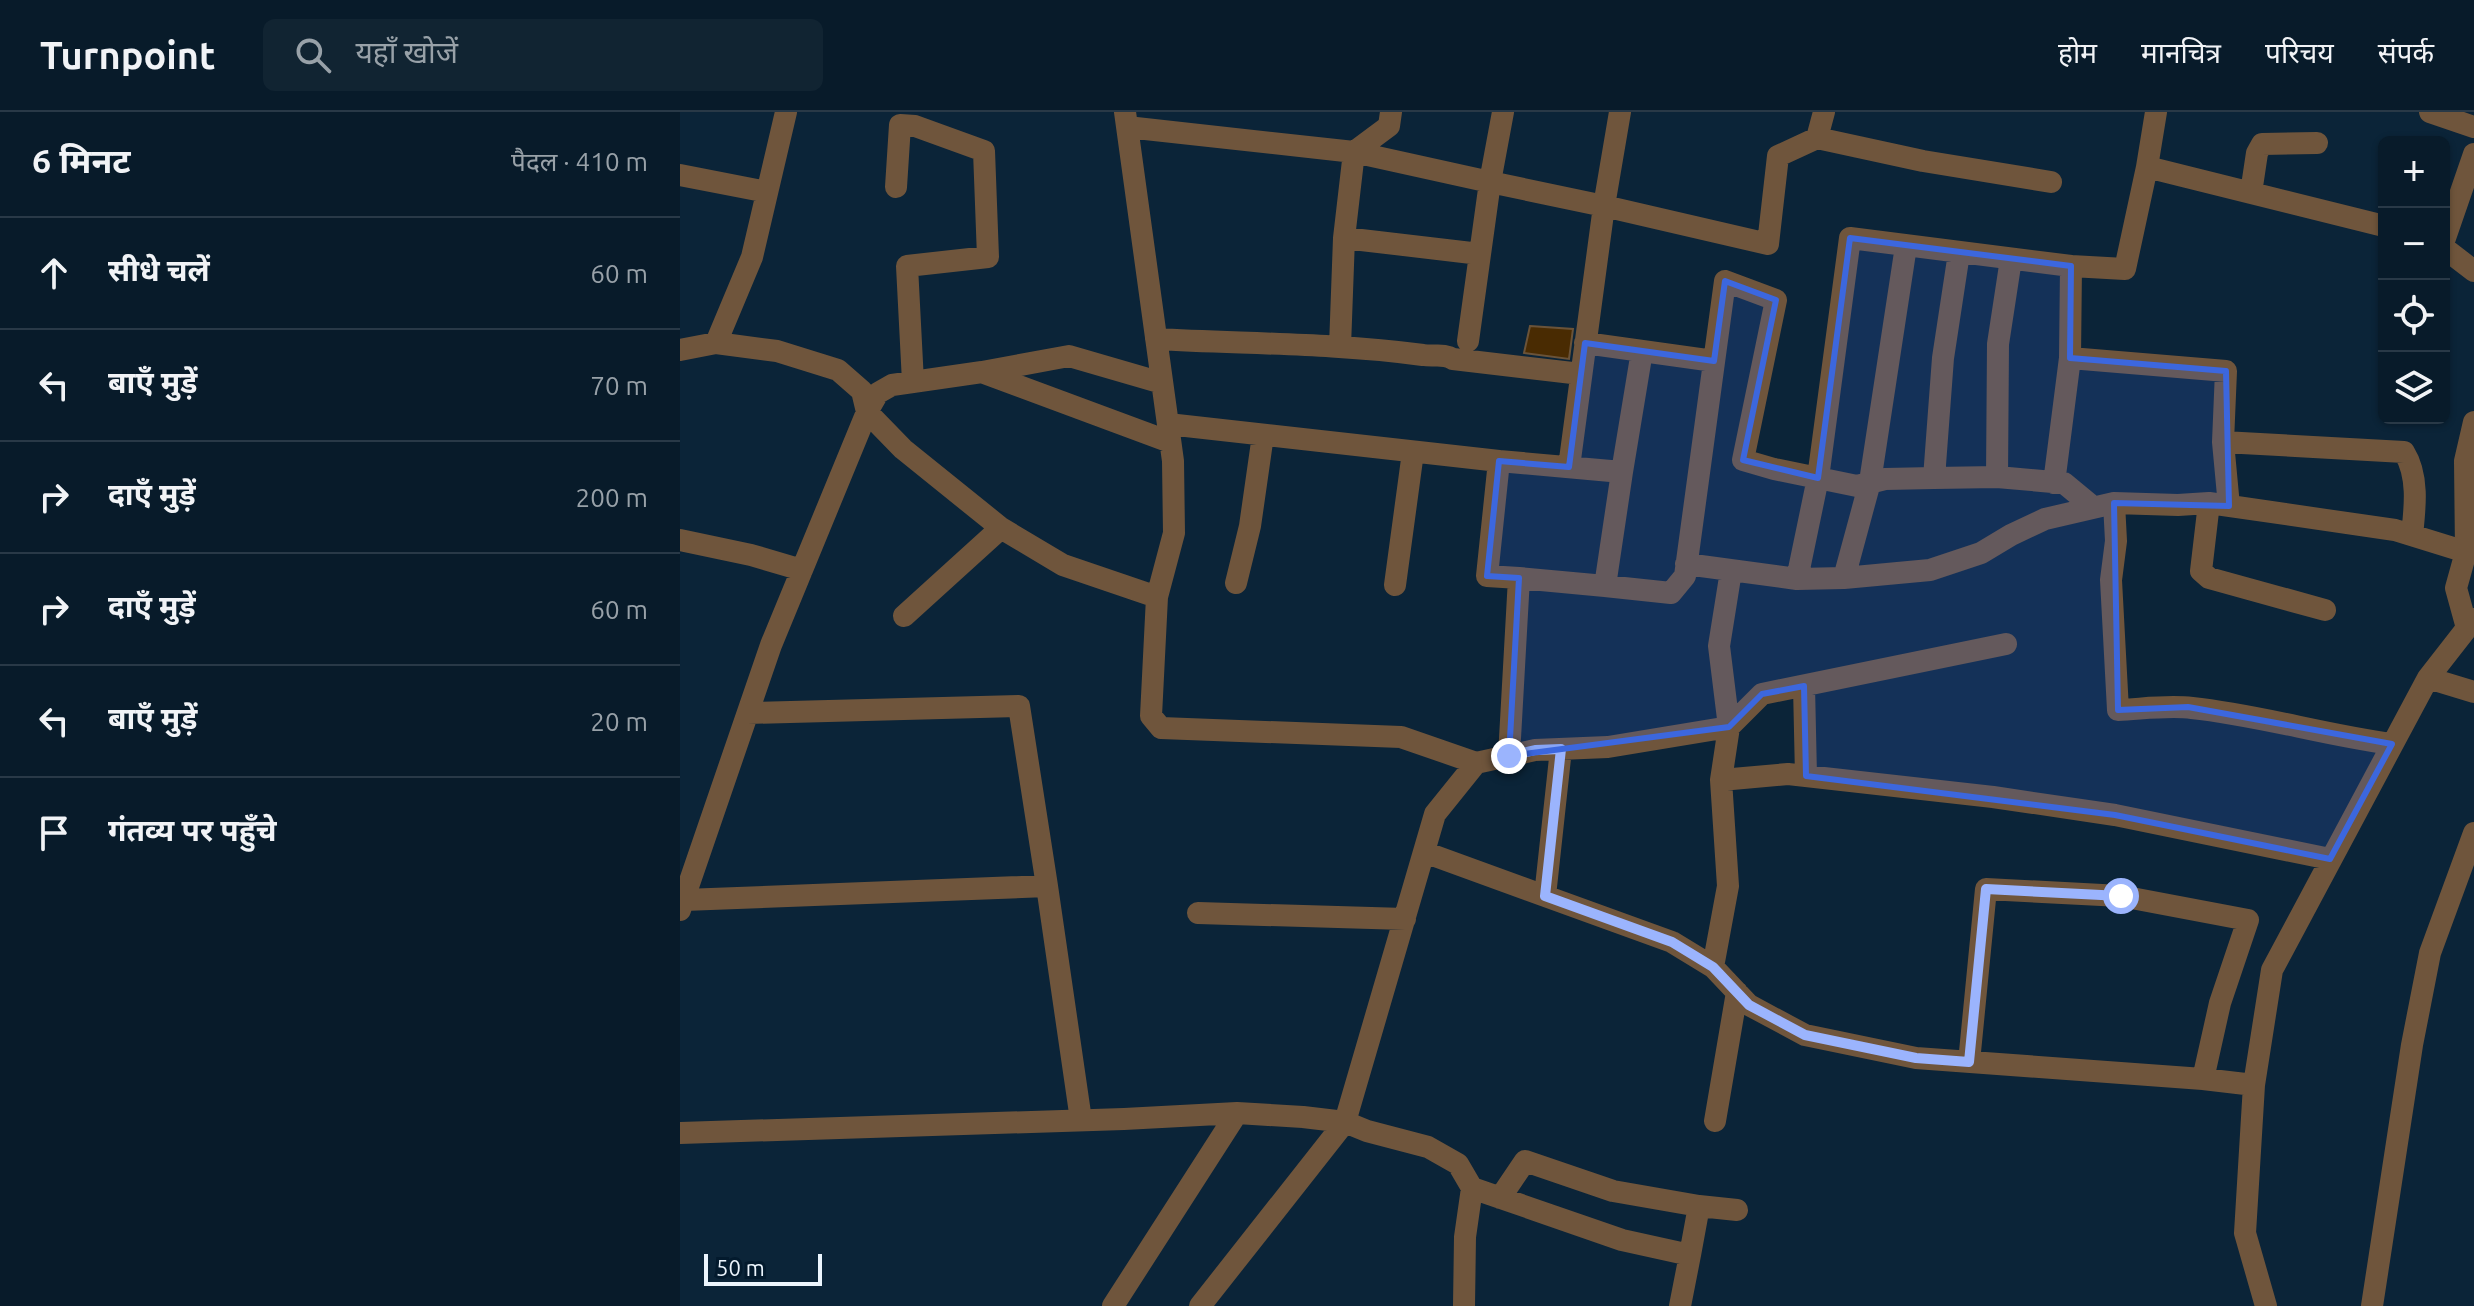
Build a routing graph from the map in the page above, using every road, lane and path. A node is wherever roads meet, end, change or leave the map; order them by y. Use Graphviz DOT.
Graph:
graph roads {
  1 [pos="786,112"];
  2 [pos="1391,112"];
  3 [pos="1503,112"];
  4 [pos="1620,112"];
  5 [pos="1824,112"];
  6 [pos="2156,112"];
  7 [pos="2430,112"];
  8 [pos="1126,120"];
  9 [pos="2474,127"];
  10 [pos="1817,138"];
  11 [pos="2317,143"];
  12 [pos="1354,152"];
  13 [pos="2474,154"];
  14 [pos="2147,167"];
  15 [pos="680,175"];
  16 [pos="1490,182"];
  17 [pos="2051,182"];
  18 [pos="896,187"];
  19 [pos="767,192"];
  20 [pos="2251,193"];
  21 [pos="1604,206"];
  22 [pos="2450,224"];
  23 [pos="2378,225"];
  24 [pos="1344,238"];
  25 [pos="1906,246"];
  26 [pos="1959,253"];
  27 [pos="2450,253"];
  28 [pos="1480,254"];
  29 [pos="2011,259"];
  30 [pos="2071,266"];
  31 [pos="2474,271"];
  32 [pos="1156,339"];
  33 [pos="1468,341"];
  34 [pos="716,343"];
  35 [pos="1585,343"];
  36 [pos="1340,347"];
  37 [pos="680,350"];
  38 [pos="1642,351"];
  39 [pos="2070,358"];
  40 [pos="1714,361"];
  41 [pos="982,372"];
  42 [pos="1581,374"];
  43 [pos="913,382"];
  44 [pos="1162,383"];
  45 [pos="867,412"];
  46 [pos="2474,422"];
  47 [pos="1169,433"];
  48 [pos="1263,435"];
  49 [pos="2223,442"];
  50 [pos="1413,452"];
  51 [pos="1499,461"];
  52 [pos="1569,467"];
  53 [pos="1622,472"];
  54 [pos="1997,477"];
  55 [pos="1818,478"];
  56 [pos="1934,478"];
  57 [pos="1870,482"];
  58 [pos="2054,483"];
  59 [pos="2104,505"];
  60 [pos="2219,505"];
  61 [pos="1001,528"];
  62 [pos="2412,535"];
  63 [pos="680,540"];
  64 [pos="2466,552"];
  65 [pos="1686,564"];
  66 [pos="802,570"];
  67 [pos="1731,571"];
  68 [pos="1519,578"];
  69 [pos="1844,578"];
  70 [pos="1797,579"];
  71 [pos="1236,583"];
  72 [pos="1395,585"];
  73 [pos="1605,586"];
  74 [pos="1157,597"];
  75 [pos="2325,610"];
  76 [pos="904,616"];
  77 [pos="2470,624"];
  78 [pos="2006,644"];
  79 [pos="2428,678"];
  80 [pos="1804,686"];
  81 [pos="2474,692"];
  82 [pos="748,713"];
  83 [pos="1729,727"];
  84 [pos="2392,744"];
  85 [pos="1561,749"];
  86 [pos="1509,756"];
  87 [pos="1476,763"];
  88 [pos="1806,776"];
  89 [pos="1721,780"];
  90 [pos="2474,833"];
  91 [pos="1424,852"];
  92 [pos="2330,859"];
  93 [pos="1047,886"];
  94 [pos="1545,896"];
  95 [pos="682,905"];
  96 [pos="1198,913"];
  97 [pos="1405,919"];
  98 [pos="1713,967"];
  99 [pos="1737,992"];
  100 [pos="1969,1062"];
  101 [pos="2203,1079"];
  102 [pos="2254,1085"];
  103 [pos="1237,1113"];
  104 [pos="1081,1120"];
  105 [pos="1715,1121"];
  106 [pos="1345,1122"];
  107 [pos="680,1133"];
  108 [pos="1472,1188"];
  109 [pos="1500,1198"];
  110 [pos="1699,1206"];
  111 [pos="1737,1210"];
  112 [pos="1690,1255"];
  113 [pos="1113,1306"];
  114 [pos="1200,1306"];
  115 [pos="1464,1306"];
  116 [pos="1680,1306"];
  117 [pos="2266,1306"];
  118 [pos="2372,1306"];
  1 -- 19 [label="street"];
  2 -- 12 [label="street"];
  3 -- 16 [label="street"];
  4 -- 21 [label="street"];
  5 -- 10 [label="street"];
  6 -- 14 [label="street"];
  7 -- 9 [label="street"];
  8 -- 12 [label="street"];
  8 -- 32 [label="street"];
  10 -- 17 [label="street"];
  10 -- 21 [label="street"];
  11 -- 20 [label="street"];
  12 -- 16 [label="street"];
  12 -- 24 [label="street"];
  13 -- 22 [label="street"];
  14 -- 20 [label="street"];
  14 -- 30 [label="street"];
  15 -- 19 [label="street"];
  16 -- 21 [label="street"];
  16 -- 28 [label="street"];
  18 -- 43 [label="street"];
  19 -- 34 [label="street"];
  20 -- 23 [label="street"];
  21 -- 35 [label="street"];
  24 -- 28 [label="street"];
  24 -- 36 [label="street"];
  25 -- 26 [label="street"];
  25 -- 55 [label="street"];
  25 -- 57 [label="street"];
  26 -- 29 [label="street"];
  26 -- 56 [label="street"];
  27 -- 31 [label="street"];
  28 -- 33 [label="street"];
  29 -- 30 [label="street"];
  29 -- 54 [label="street"];
  30 -- 39 [label="street"];
  32 -- 36 [label="street"];
  32 -- 44 [label="street"];
  34 -- 37 [label="street"];
  34 -- 45 [label="street"];
  35 -- 38 [label="street"];
  35 -- 42 [label="street"];
  36 -- 42 [label="street"];
  38 -- 40 [label="street"];
  38 -- 53 [label="street"];
  39 -- 49 [label="street"];
  39 -- 58 [label="street"];
  40 -- 55 [label="street"];
  40 -- 65 [label="street"];
  41 -- 43 [label="street"];
  41 -- 44 [label="street"];
  41 -- 47 [label="street"];
  42 -- 52 [label="street"];
  43 -- 45 [label="street"];
  44 -- 47 [label="street"];
  45 -- 61 [label="street"];
  45 -- 66 [label="street"];
  46 -- 64 [label="street"];
  47 -- 48 [label="street"];
  47 -- 74 [label="street"];
  48 -- 50 [label="street"];
  48 -- 71 [label="street"];
  49 -- 60 [label="street"];
  49 -- 62 [label="street"];
  50 -- 51 [label="street"];
  50 -- 72 [label="street"];
  51 -- 52 [label="street"];
  51 -- 68 [label="street"];
  52 -- 53 [label="street"];
  53 -- 73 [label="street"];
  54 -- 56 [label="street"];
  54 -- 58 [label="street"];
  55 -- 57 [label="street"];
  55 -- 70 [label="street"];
  56 -- 57 [label="street"];
  57 -- 69 [label="street"];
  58 -- 59 [label="street"];
  59 -- 60 [label="street"];
  59 -- 69 [label="street"];
  59 -- 84 [label="street"];
  60 -- 62 [label="street"];
  60 -- 75 [label="street"];
  61 -- 74 [label="street"];
  61 -- 76 [label="street"];
  62 -- 64 [label="street"];
  63 -- 66 [label="street"];
  64 -- 77 [label="street"];
  65 -- 67 [label="street"];
  65 -- 73 [label="street"];
  66 -- 82 [label="street"];
  67 -- 70 [label="street"];
  67 -- 83 [label="street"];
  68 -- 73 [label="street"];
  68 -- 86 [label="street"];
  69 -- 70 [label="street"];
  74 -- 87 [label="street"];
  77 -- 79 [label="street"];
  78 -- 80 [label="street"];
  79 -- 81 [label="street"];
  79 -- 84 [label="street"];
  80 -- 83 [label="street"];
  80 -- 88 [label="street"];
  82 -- 93 [label="street"];
  82 -- 95 [label="street"];
  83 -- 85 [label="street"];
  83 -- 89 [label="street"];
  84 -- 92 [label="street"];
  85 -- 86 [label="street"];
  85 -- 94 [label="street"];
  86 -- 87 [label="street"];
  87 -- 91 [label="street"];
  88 -- 89 [label="street"];
  88 -- 92 [label="street"];
  89 -- 98 [label="street"];
  90 -- 118 [label="street"];
  91 -- 94 [label="street"];
  91 -- 97 [label="street"];
  92 -- 102 [label="street"];
  93 -- 95 [label="street"];
  93 -- 104 [label="street"];
  94 -- 98 [label="street"];
  96 -- 97 [label="street"];
  97 -- 106 [label="street"];
  98 -- 99 [label="street"];
  99 -- 100 [label="street"];
  99 -- 105 [label="street"];
  100 -- 101 [label="street"];
  100 -- 101 [label="street"];
  101 -- 102 [label="street"];
  102 -- 117 [label="street"];
  103 -- 104 [label="street"];
  103 -- 106 [label="street"];
  103 -- 113 [label="street"];
  104 -- 107 [label="street"];
  106 -- 108 [label="street"];
  106 -- 114 [label="street"];
  108 -- 109 [label="street"];
  108 -- 115 [label="street"];
  109 -- 110 [label="street"];
  109 -- 112 [label="street"];
  110 -- 111 [label="street"];
  110 -- 112 [label="street"];
  112 -- 116 [label="street"];
}
